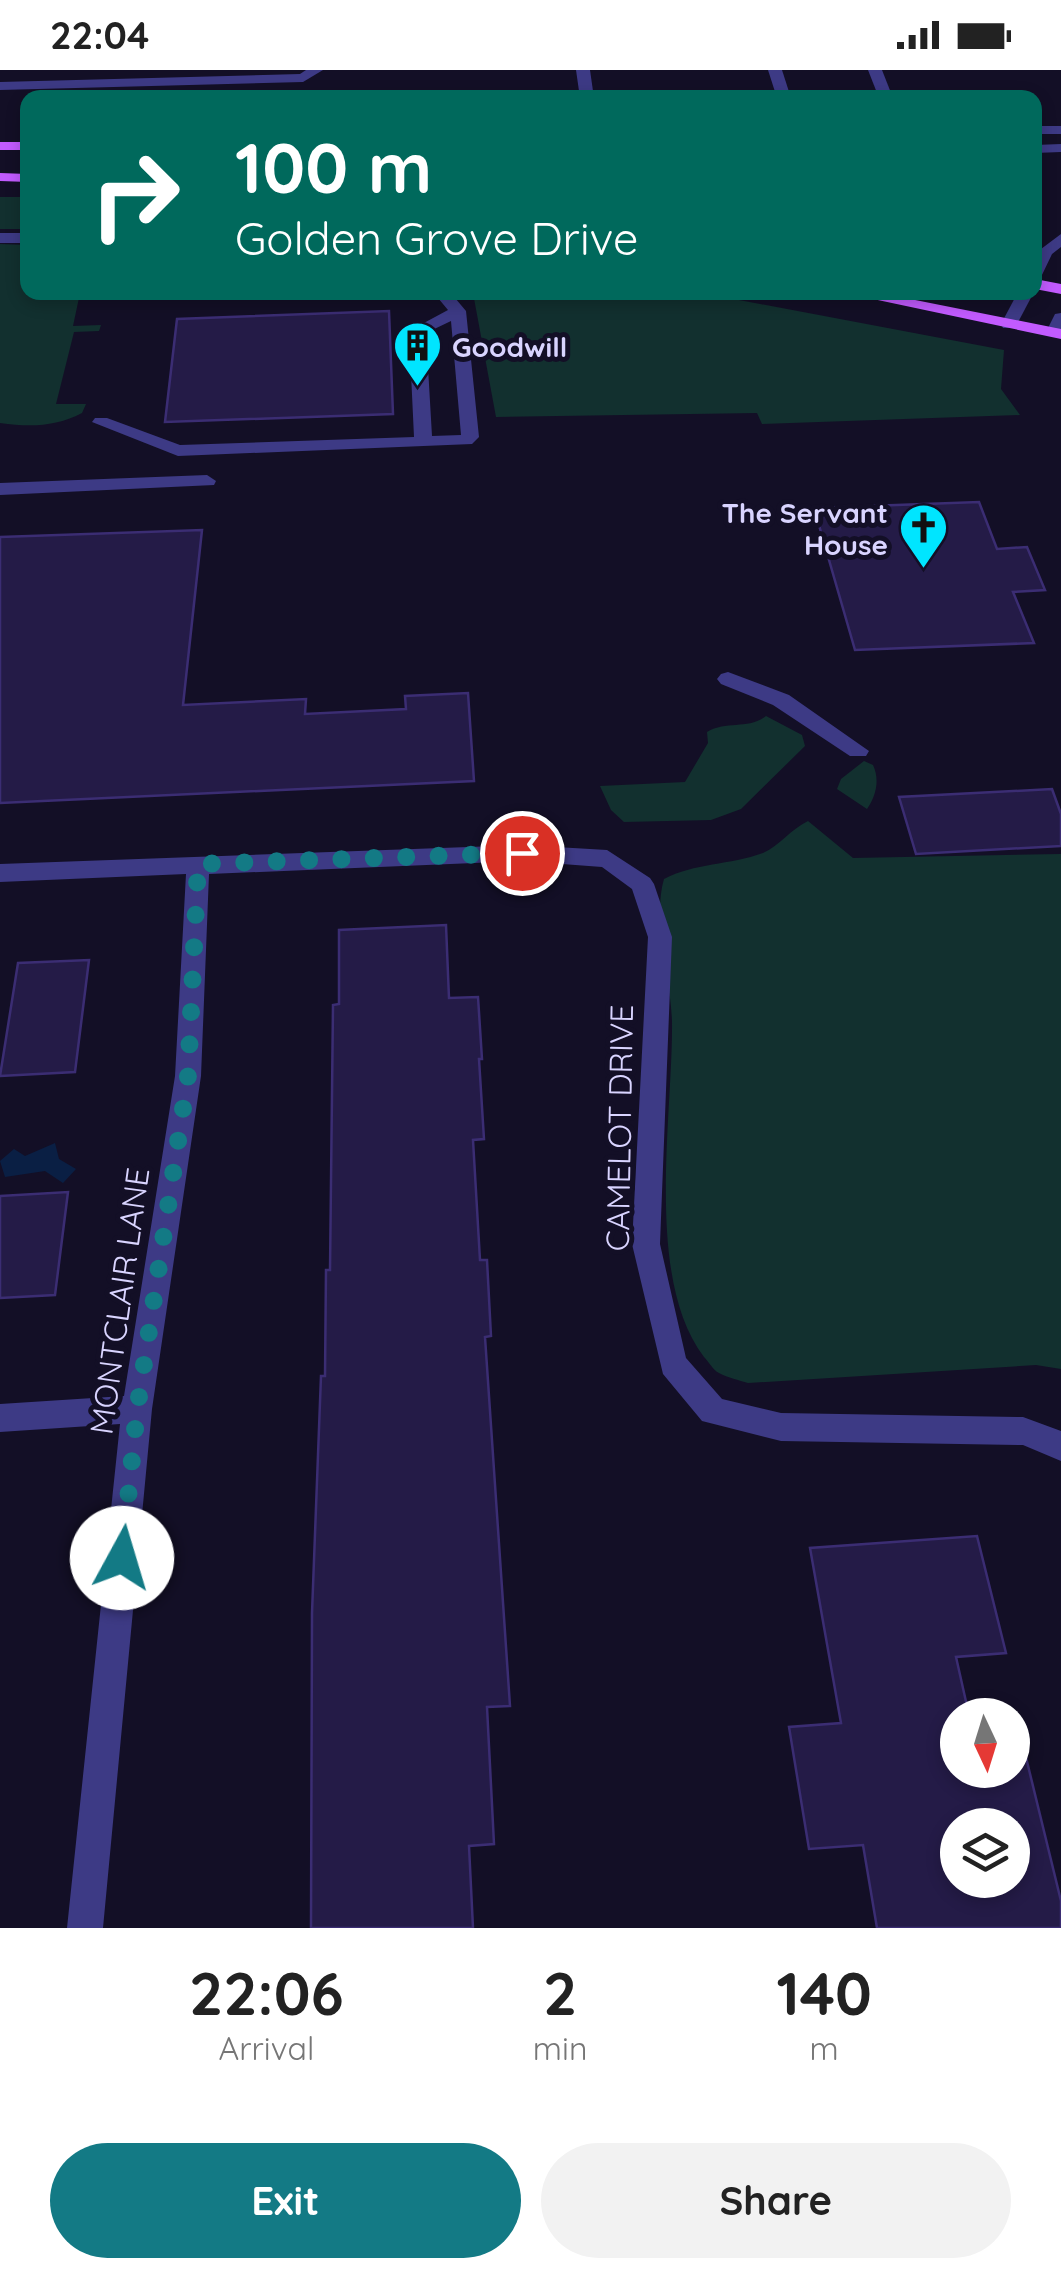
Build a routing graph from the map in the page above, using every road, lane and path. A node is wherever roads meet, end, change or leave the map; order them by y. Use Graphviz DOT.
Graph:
graph roads {
  1 [pos="309,74"];
  2 [pos="0,86"];
  3 [pos="287,90"];
  4 [pos="1061,238"];
  5 [pos="1042,259"];
  6 [pos="448,300"];
  7 [pos="888,300"];
  8 [pos="1022,300"];
  9 [pos="458,311"];
  10 [pos="1009,324"];
  11 [pos="1059,328"];
  12 [pos="101,422"];
  13 [pos="423,442"];
  14 [pos="206,480"];
  15 [pos="0,490"];
  16 [pos="728,679"];
  17 [pos="858,751"];
  18 [pos="198,864"];
  19 [pos="0,873"];
  20 [pos="137,1410"];
  21 [pos="0,1418"];
  22 [pos="1061,1446"];
  23 [pos="85,1928"];
  1 -- 2 [label="street"];
  1 -- 3 [label="street"];
  4 -- 5 [label="street"];
  6 -- 9 [label="street"];
  7 -- 10 [label="main road"];
  8 -- 10 [label="street"];
  9 -- 13 [label="street"];
  9 -- 13 [label="street"];
  10 -- 11 [label="main road"];
  12 -- 13 [label="street"];
  14 -- 15 [label="street"];
  16 -- 17 [label="street"];
  18 -- 19 [label="street"];
  18 -- 20 [label="street, MONTCLAIR LANE"];
  18 -- 22 [label="street, CAMELOT DRIVE"];
  20 -- 21 [label="street"];
  20 -- 23 [label="street, MONTCLAIR LANE"];
}
